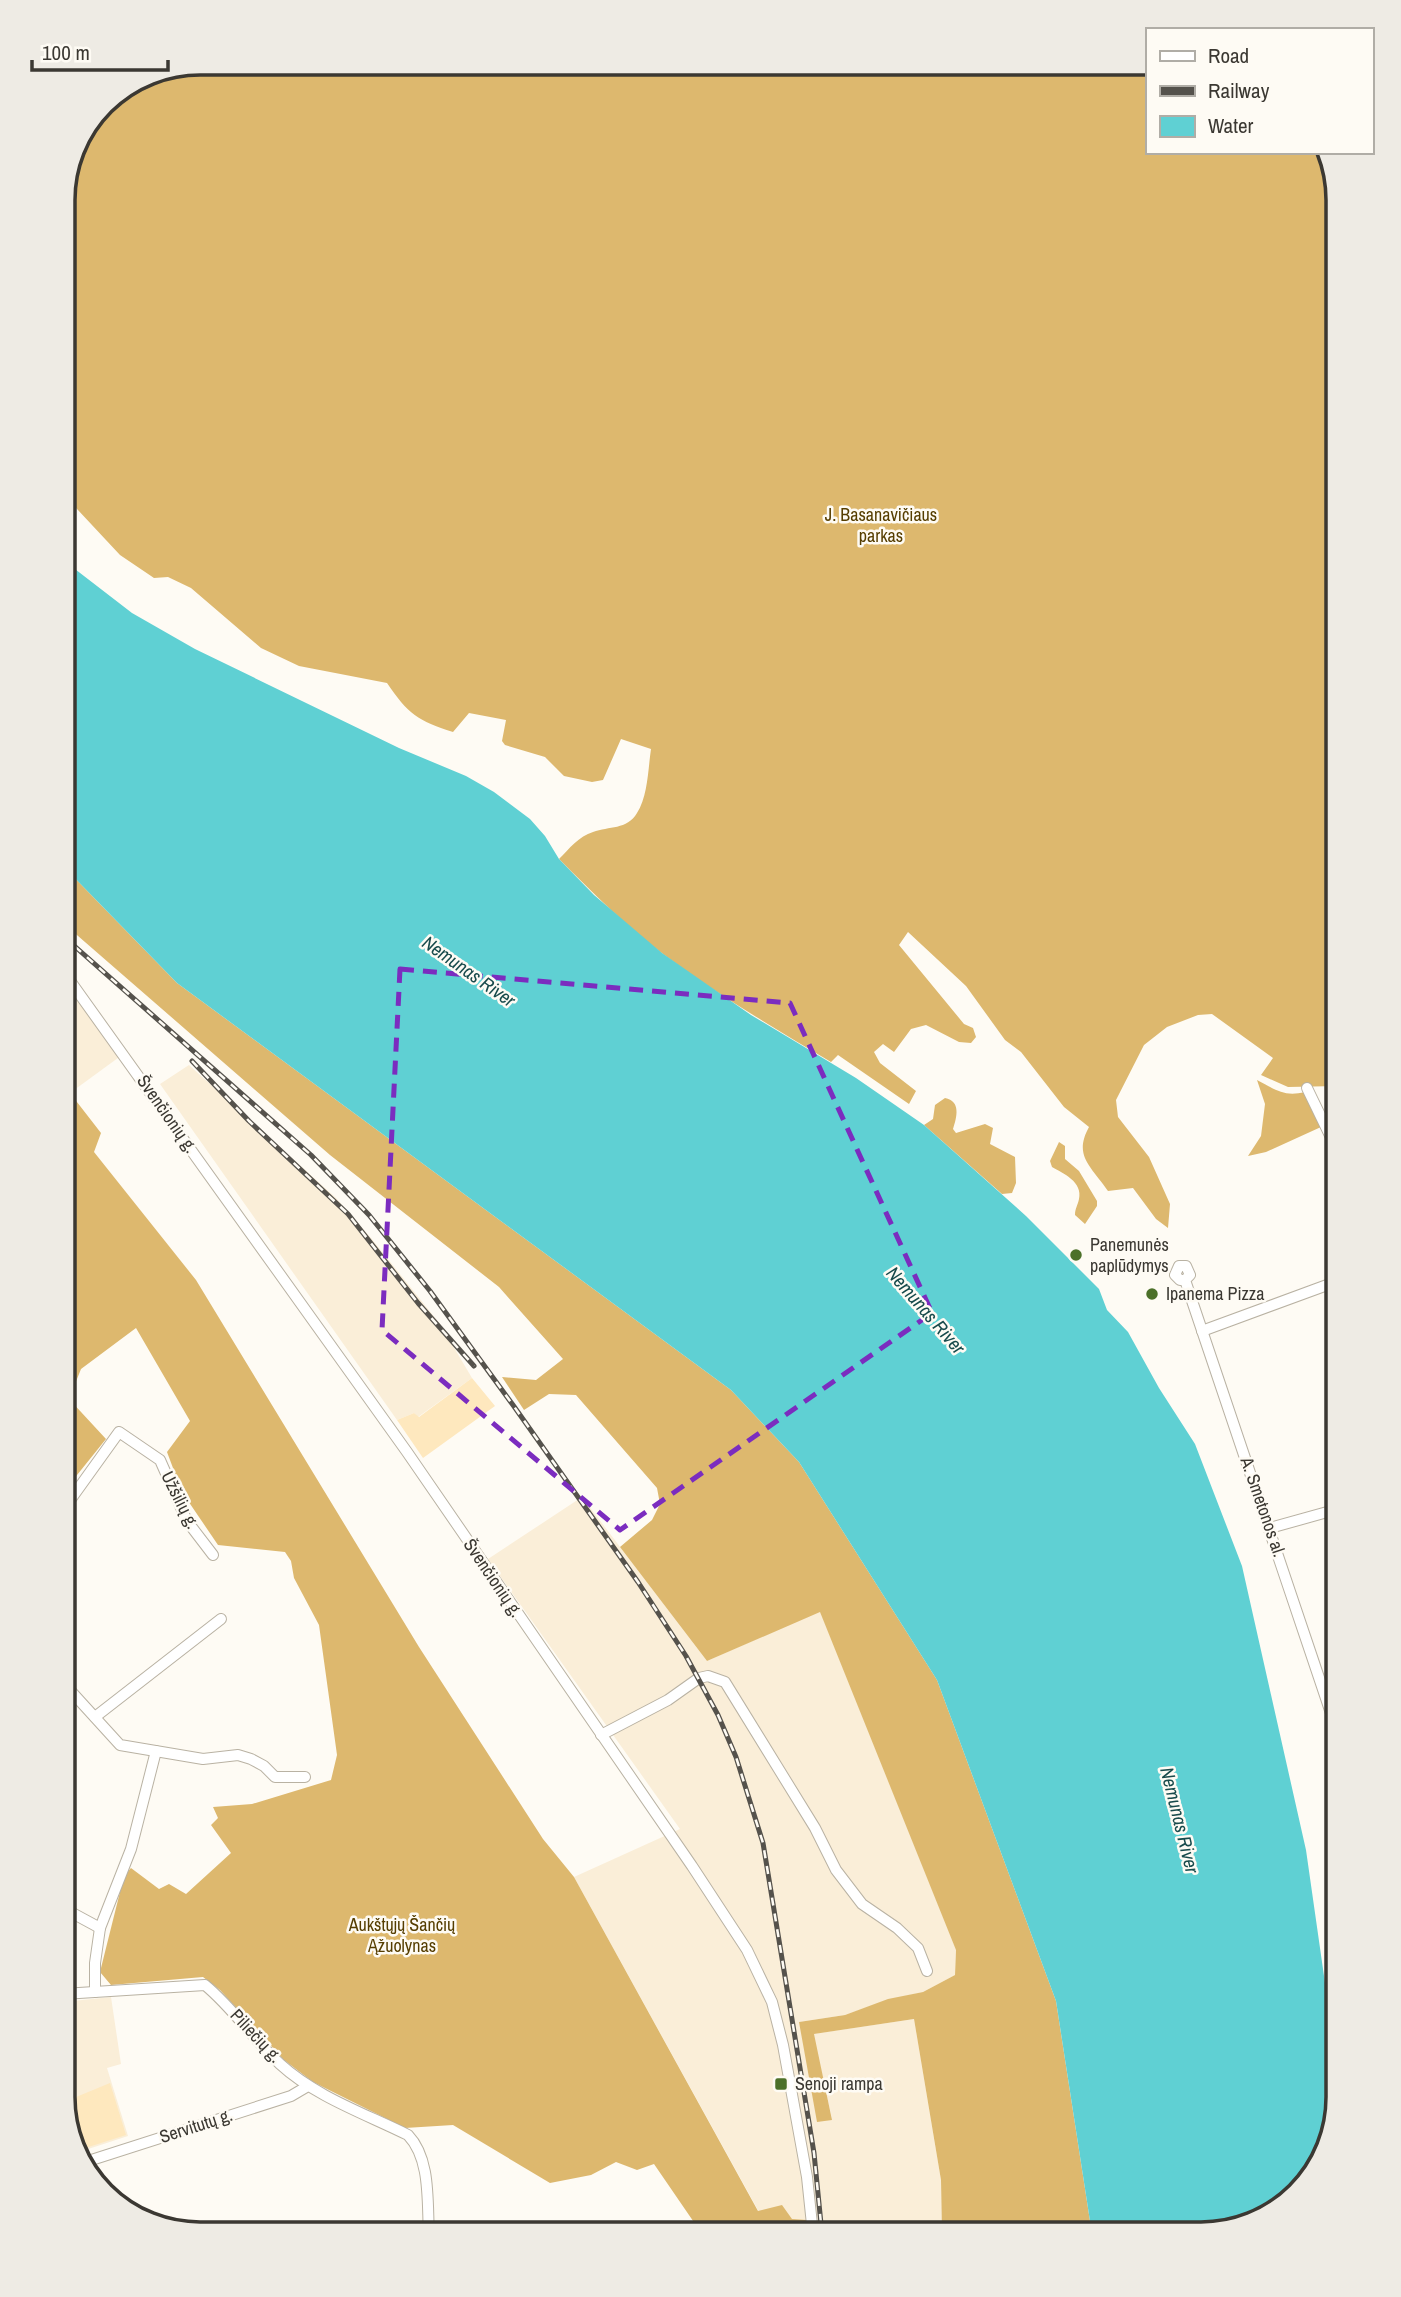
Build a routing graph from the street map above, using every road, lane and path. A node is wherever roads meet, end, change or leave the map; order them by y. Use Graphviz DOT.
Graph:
graph roads {
  1 [pos="76,989"];
  2 [pos="1307,1088"];
  3 [pos="1326,1128"];
  4 [pos="1185,1280"];
  5 [pos="1326,1285"];
  6 [pos="1202,1331"];
  7 [pos="75,1493"];
  8 [pos="1326,1512"];
  9 [pos="1270,1528"];
  10 [pos="213,1555"];
  11 [pos="221,1619"];
  12 [pos="75,1698"];
  13 [pos="1326,1698"];
  14 [pos="95,1717"];
  15 [pos="601,1735"];
  16 [pos="156,1751"];
  17 [pos="305,1777"];
  18 [pos="75,1915"];
  19 [pos="100,1928"];
  20 [pos="927,1971"];
  21 [pos="95,1992"];
  22 [pos="75,1993"];
  23 [pos="308,2086"];
  24 [pos="92,2160"];
  25 [pos="428,2221"];
  26 [pos="812,2222"];
  1 -- 15 [label="street, Švenčionių g."];
  2 -- 3 [label="street"];
  4 -- 6 [label="street, A. Smetonos al."];
  5 -- 6 [label="street"];
  6 -- 9 [label="street, A. Smetonos al."];
  7 -- 10 [label="street, Užšilių g."];
  8 -- 9 [label="street"];
  9 -- 13 [label="street, A. Smetonos al."];
  11 -- 14 [label="street"];
  12 -- 14 [label="street"];
  14 -- 16 [label="street"];
  15 -- 20 [label="street"];
  15 -- 26 [label="street, Švenčionių g."];
  16 -- 17 [label="street"];
  16 -- 19 [label="street"];
  18 -- 19 [label="street"];
  19 -- 21 [label="street"];
  21 -- 22 [label="street, Piliečių g."];
  21 -- 23 [label="street, Piliečių g."];
  23 -- 24 [label="street, Servitutų g."];
  23 -- 25 [label="street, Piliečių g."];
}
